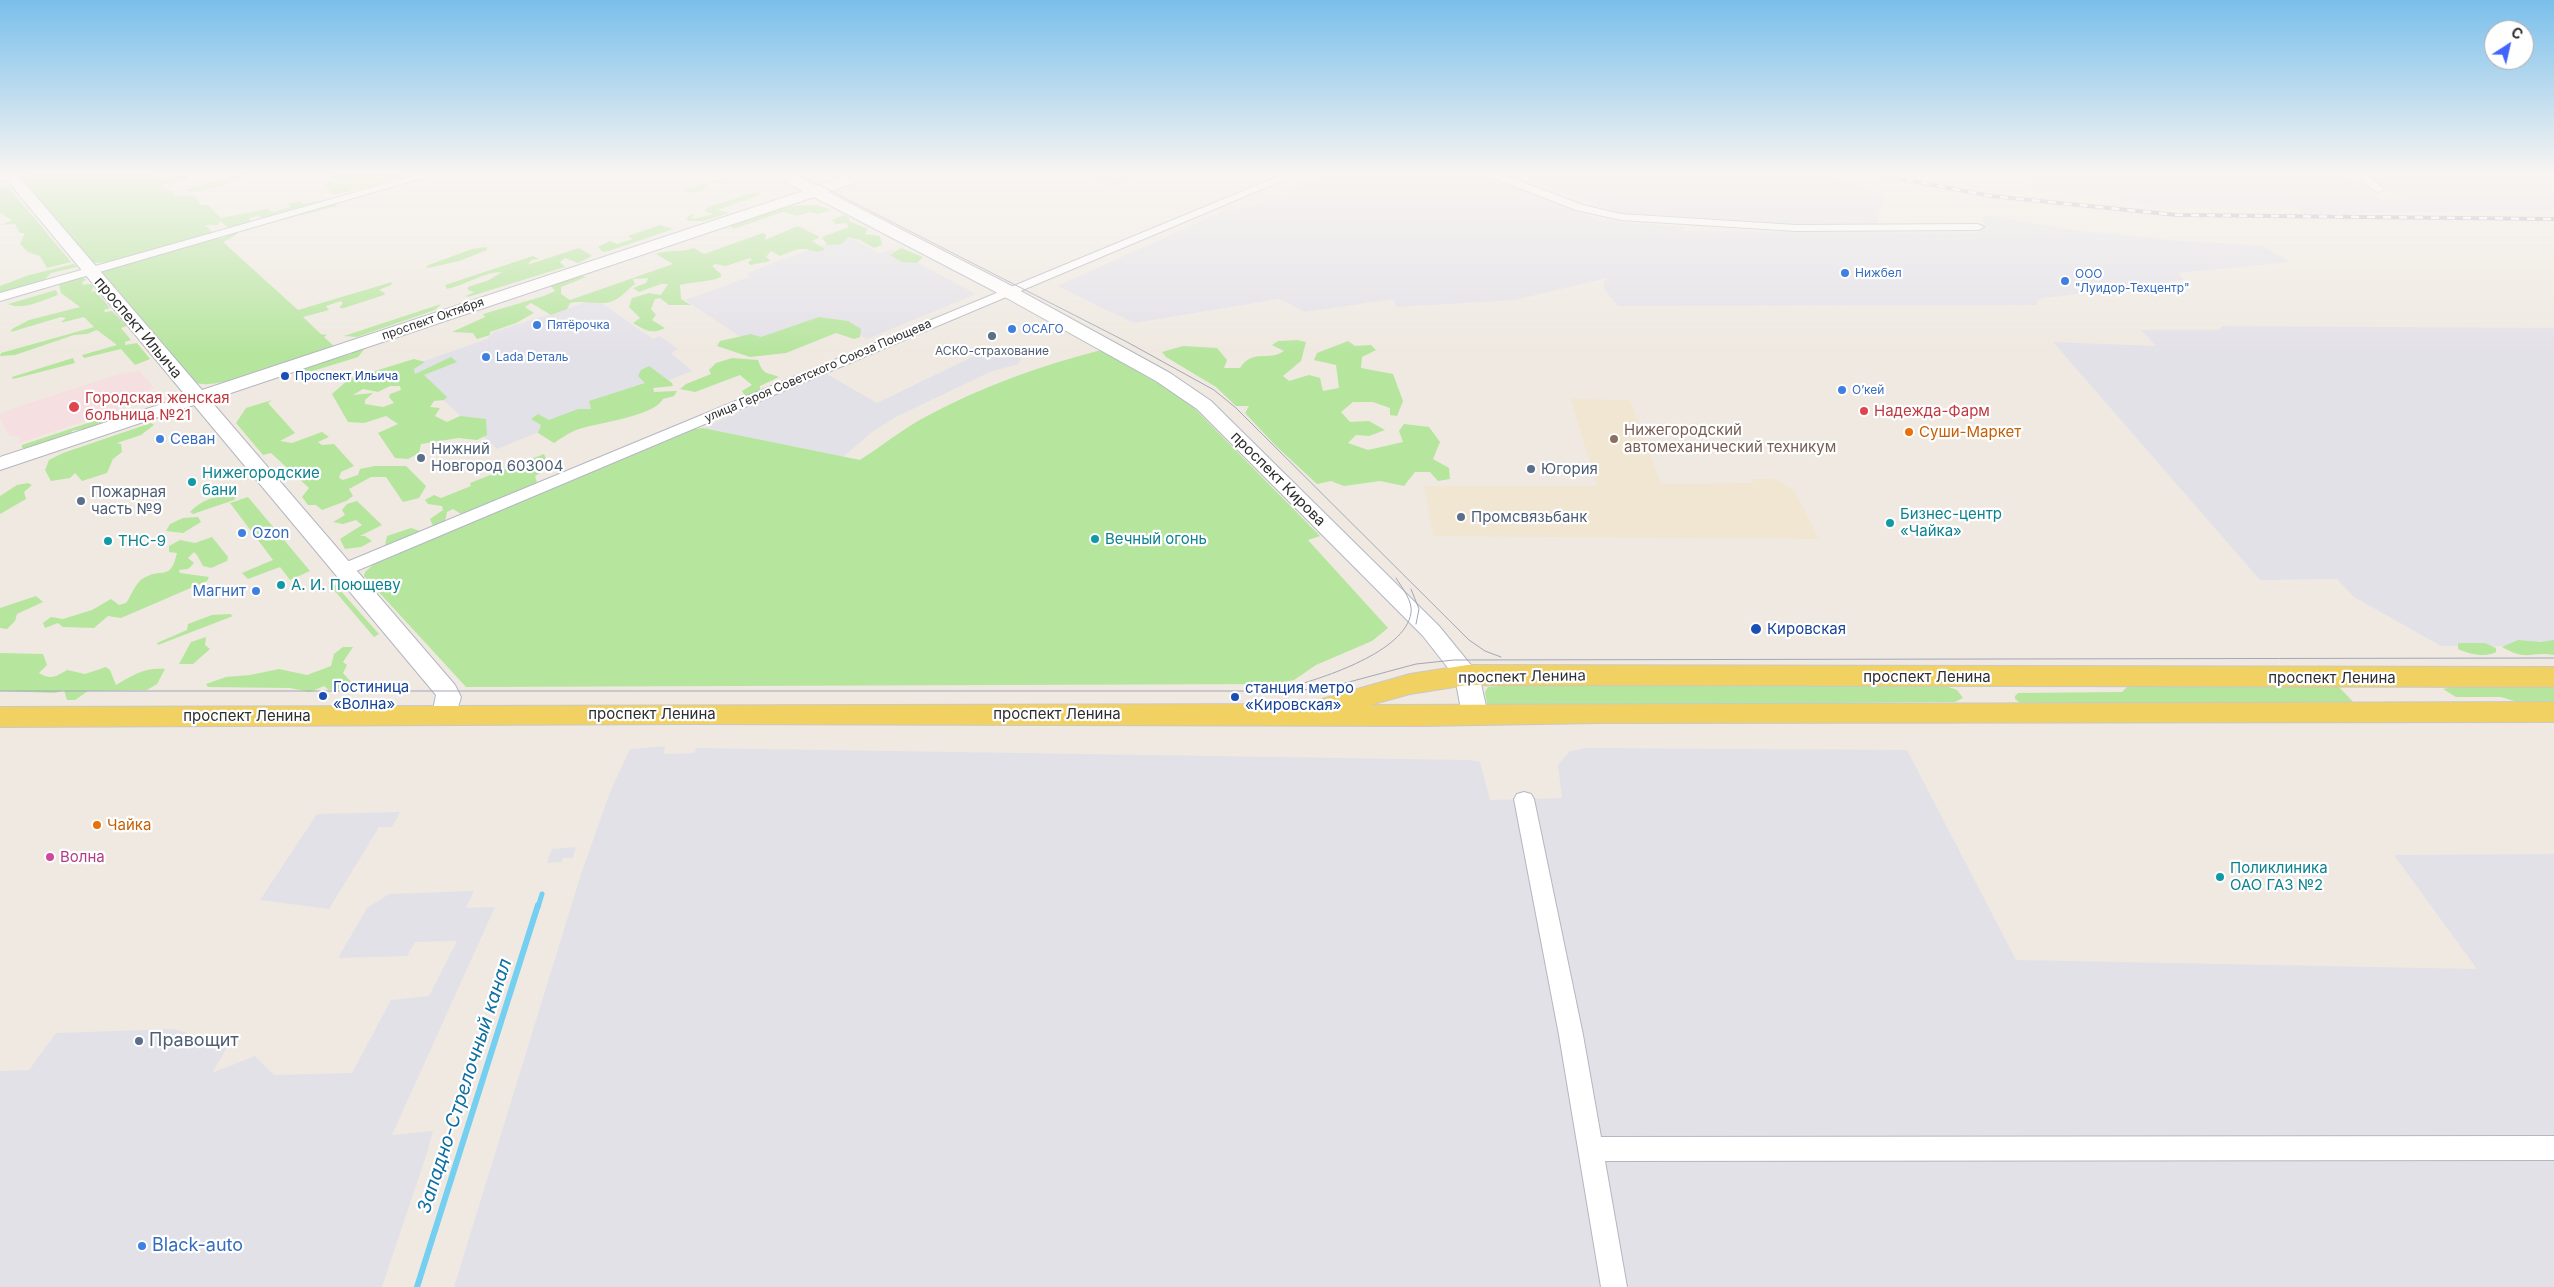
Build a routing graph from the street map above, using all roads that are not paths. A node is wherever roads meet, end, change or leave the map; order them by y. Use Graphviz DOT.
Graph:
graph roads {
  1 [pos="59,234"];
  2 [pos="216,234"];
  3 [pos="686,234"];
  4 [pos="907,234"];
  5 [pos="1155,234"];
  6 [pos="92,272"];
  7 [pos="1017,294"];
  8 [pos="0,297"];
  9 [pos="198,398"];
  10 [pos="0,464"];
  11 [pos="343,570"];
  12 [pos="1467,675"];
  13 [pos="2554,677"];
  14 [pos="1982,678"];
  15 [pos="2394,678"];
  16 [pos="2420,712"];
  17 [pos="2554,712"];
  18 [pos="1304,714"];
  19 [pos="445,715"];
  20 [pos="1475,715"];
  21 [pos="2004,715"];
  22 [pos="0,717"];
  23 [pos="1524,799"];
  24 [pos="2554,1148"];
  25 [pos="1590,1149"];
  26 [pos="1614,1287"];
  1 -- 6 [label="street, проспект Ильича"];
  2 -- 6 [label="street"];
  3 -- 9 [label="street, проспект Октября"];
  4 -- 7 [label="street, проспект Кирова"];
  5 -- 7 [label="street, улица Героя Советского Союза Поющева"];
  6 -- 8 [label="street"];
  6 -- 9 [label="street, проспект Ильича"];
  7 -- 11 [label="street, улица Героя Советского Союза Поющева"];
  7 -- 12 [label="street, проспект Кирова"];
  9 -- 10 [label="street, проспект Октября"];
  9 -- 11 [label="street, проспект Ильича"];
  11 -- 19 [label="street, проспект Ильича"];
  12 -- 14 [label="main road, проспект Ленина"];
  12 -- 18 [label="main road, проспект Ленина"];
  12 -- 20 [label="street, проспект Кирова"];
  13 -- 15 [label="main road, проспект Ленина"];
  14 -- 15 [label="main road, проспект Ленина"];
  14 -- 21 [label="main road"];
  15 -- 16 [label="main road"];
  16 -- 17 [label="main road, проспект Ленина"];
  16 -- 21 [label="main road, проспект Ленина"];
  18 -- 19 [label="main road, проспект Ленина"];
  18 -- 20 [label="main road, проспект Ленина"];
  19 -- 22 [label="main road, проспект Ленина"];
  20 -- 21 [label="main road, проспект Ленина"];
  23 -- 25 [label="street"];
  24 -- 25 [label="street"];
  25 -- 26 [label="street"];
}
